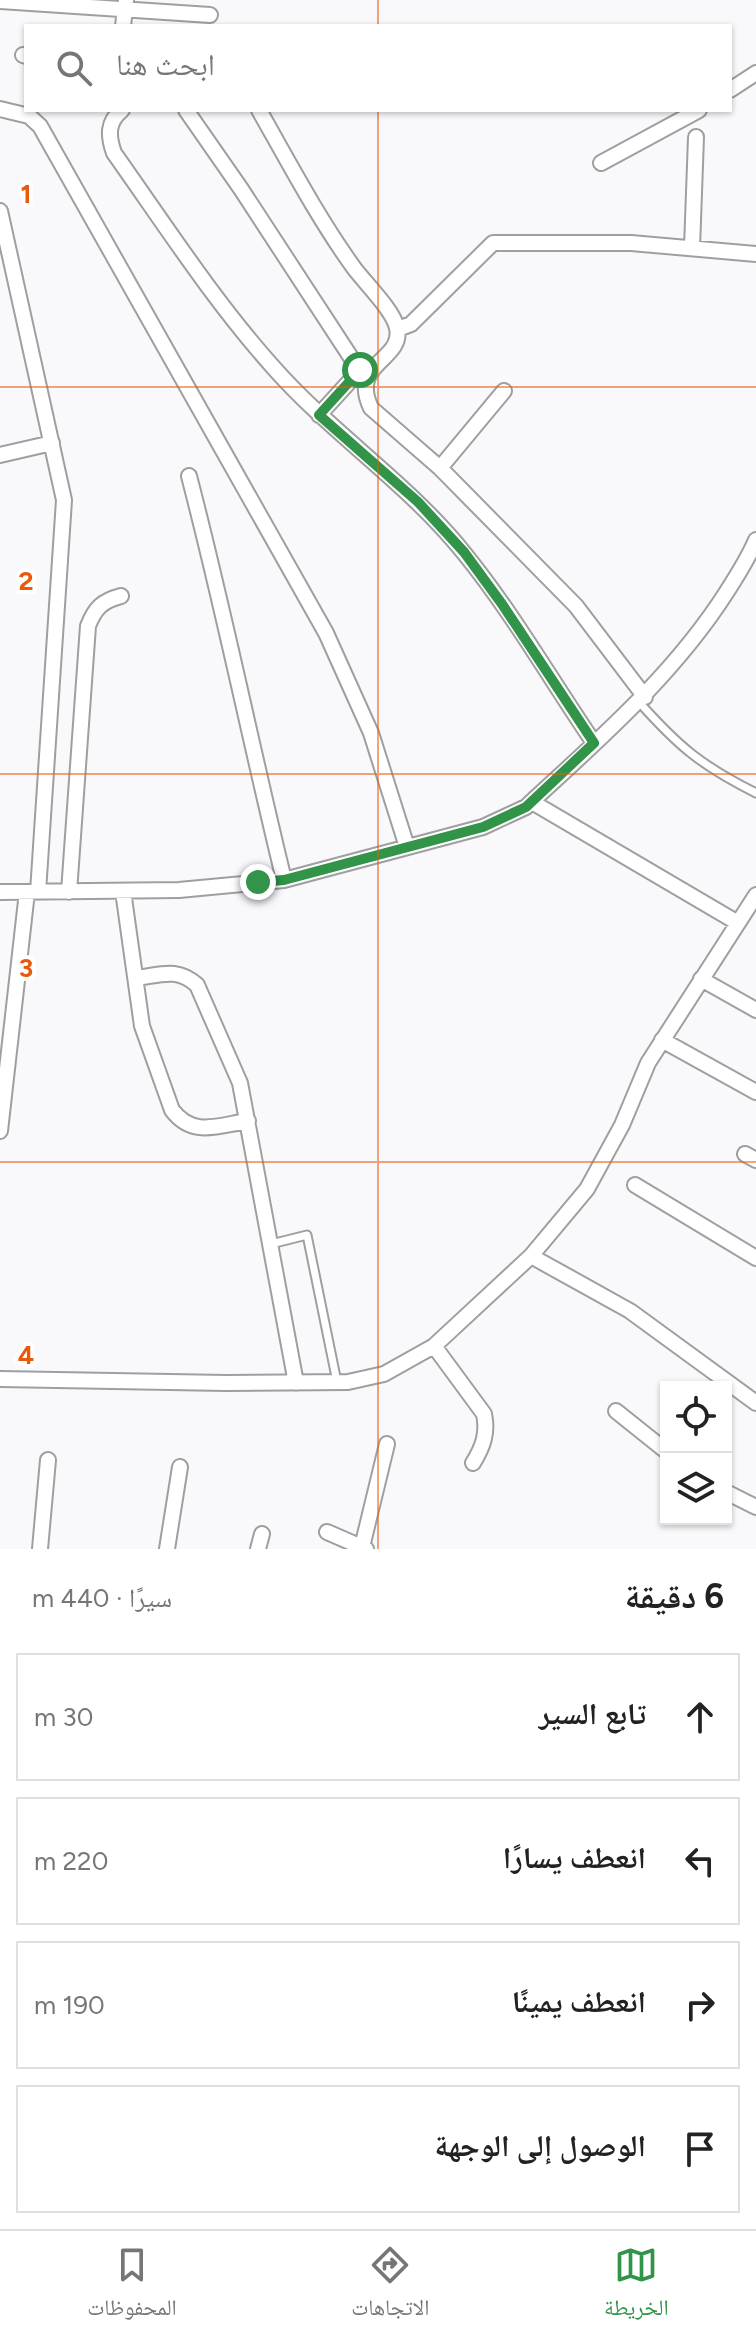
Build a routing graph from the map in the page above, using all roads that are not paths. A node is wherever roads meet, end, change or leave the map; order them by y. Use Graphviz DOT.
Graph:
graph roads {
  1 [pos="0,1"];
  2 [pos="125,4"];
  3 [pos="210,15"];
  4 [pos="123,24"];
  5 [pos="756,73"];
  6 [pos="732,89"];
  7 [pos="0,109"];
  8 [pos="120,112"];
  9 [pos="187,112"];
  10 [pos="260,112"];
  11 [pos="695,112"];
  12 [pos="696,137"];
  13 [pos="601,163"];
  14 [pos="0,211"];
  15 [pos="692,248"];
  16 [pos="756,254"];
  17 [pos="398,329"];
  18 [pos="363,375"];
  19 [pos="504,391"];
  20 [pos="319,415"];
  21 [pos="52,443"];
  22 [pos="0,455"];
  23 [pos="440,468"];
  24 [pos="189,476"];
  25 [pos="756,540"];
  26 [pos="121,596"];
  27 [pos="642,699"];
  28 [pos="594,743"];
  29 [pos="756,793"];
  30 [pos="532,802"];
  31 [pos="407,847"];
  32 [pos="284,880"];
  33 [pos="123,891"];
  34 [pos="0,892"];
  35 [pos="33,892"];
  36 [pos="69,892"];
  37 [pos="756,895"];
  38 [pos="738,923"];
  39 [pos="136,978"];
  40 [pos="701,979"];
  41 [pos="756,1010"];
  42 [pos="662,1040"];
  43 [pos="756,1092"];
  44 [pos="248,1121"];
  45 [pos="0,1131"];
  46 [pos="635,1185"];
  47 [pos="271,1244"];
  48 [pos="755,1255"];
  49 [pos="531,1256"];
  50 [pos="434,1346"];
  51 [pos="0,1379"];
  52 [pos="337,1382"];
  53 [pos="296,1383"];
  54 [pos="756,1403"];
  55 [pos="616,1411"];
  56 [pos="387,1444"];
  57 [pos="660,1446"];
  58 [pos="48,1460"];
  59 [pos="473,1463"];
  60 [pos="180,1467"];
  61 [pos="732,1495"];
  62 [pos="756,1507"];
  63 [pos="327,1532"];
  64 [pos="364,1548"];
  65 [pos="40,1549"];
  66 [pos="167,1549"];
  1 -- 2 [label="street"];
  2 -- 3 [label="street"];
  2 -- 4 [label="street"];
  5 -- 6 [label="street"];
  7 -- 31 [label="street"];
  8 -- 20 [label="street"];
  9 -- 18 [label="street"];
  10 -- 17 [label="street"];
  11 -- 13 [label="street"];
  12 -- 15 [label="street"];
  14 -- 21 [label="street"];
  15 -- 16 [label="street"];
  15 -- 17 [label="street"];
  17 -- 18 [label="street"];
  18 -- 20 [label="street"];
  18 -- 23 [label="street"];
  19 -- 23 [label="street"];
  20 -- 28 [label="street"];
  21 -- 22 [label="street"];
  21 -- 35 [label="street"];
  23 -- 27 [label="street"];
  24 -- 32 [label="street"];
  25 -- 27 [label="street"];
  26 -- 36 [label="street"];
  27 -- 28 [label="street"];
  27 -- 29 [label="lane"];
  28 -- 30 [label="street"];
  30 -- 31 [label="street"];
  30 -- 38 [label="street"];
  31 -- 32 [label="street"];
  32 -- 33 [label="street"];
  33 -- 36 [label="street"];
  33 -- 39 [label="street"];
  34 -- 35 [label="street"];
  35 -- 36 [label="street"];
  35 -- 45 [label="street"];
  37 -- 38 [label="street"];
  38 -- 40 [label="street"];
  39 -- 44 [label="street"];
  39 -- 44 [label="street"];
  40 -- 41 [label="street"];
  40 -- 42 [label="street"];
  42 -- 43 [label="street"];
  42 -- 49 [label="street"];
  44 -- 47 [label="street"];
  46 -- 48 [label="street"];
  47 -- 52 [label="lane"];
  47 -- 53 [label="street"];
  49 -- 50 [label="street"];
  49 -- 54 [label="street"];
  50 -- 52 [label="street"];
  50 -- 59 [label="street"];
  51 -- 53 [label="street"];
  52 -- 53 [label="street"];
  55 -- 57 [label="street"];
  56 -- 64 [label="street"];
  58 -- 65 [label="street"];
  60 -- 66 [label="street"];
  61 -- 62 [label="street"];
  63 -- 64 [label="street"];
}
